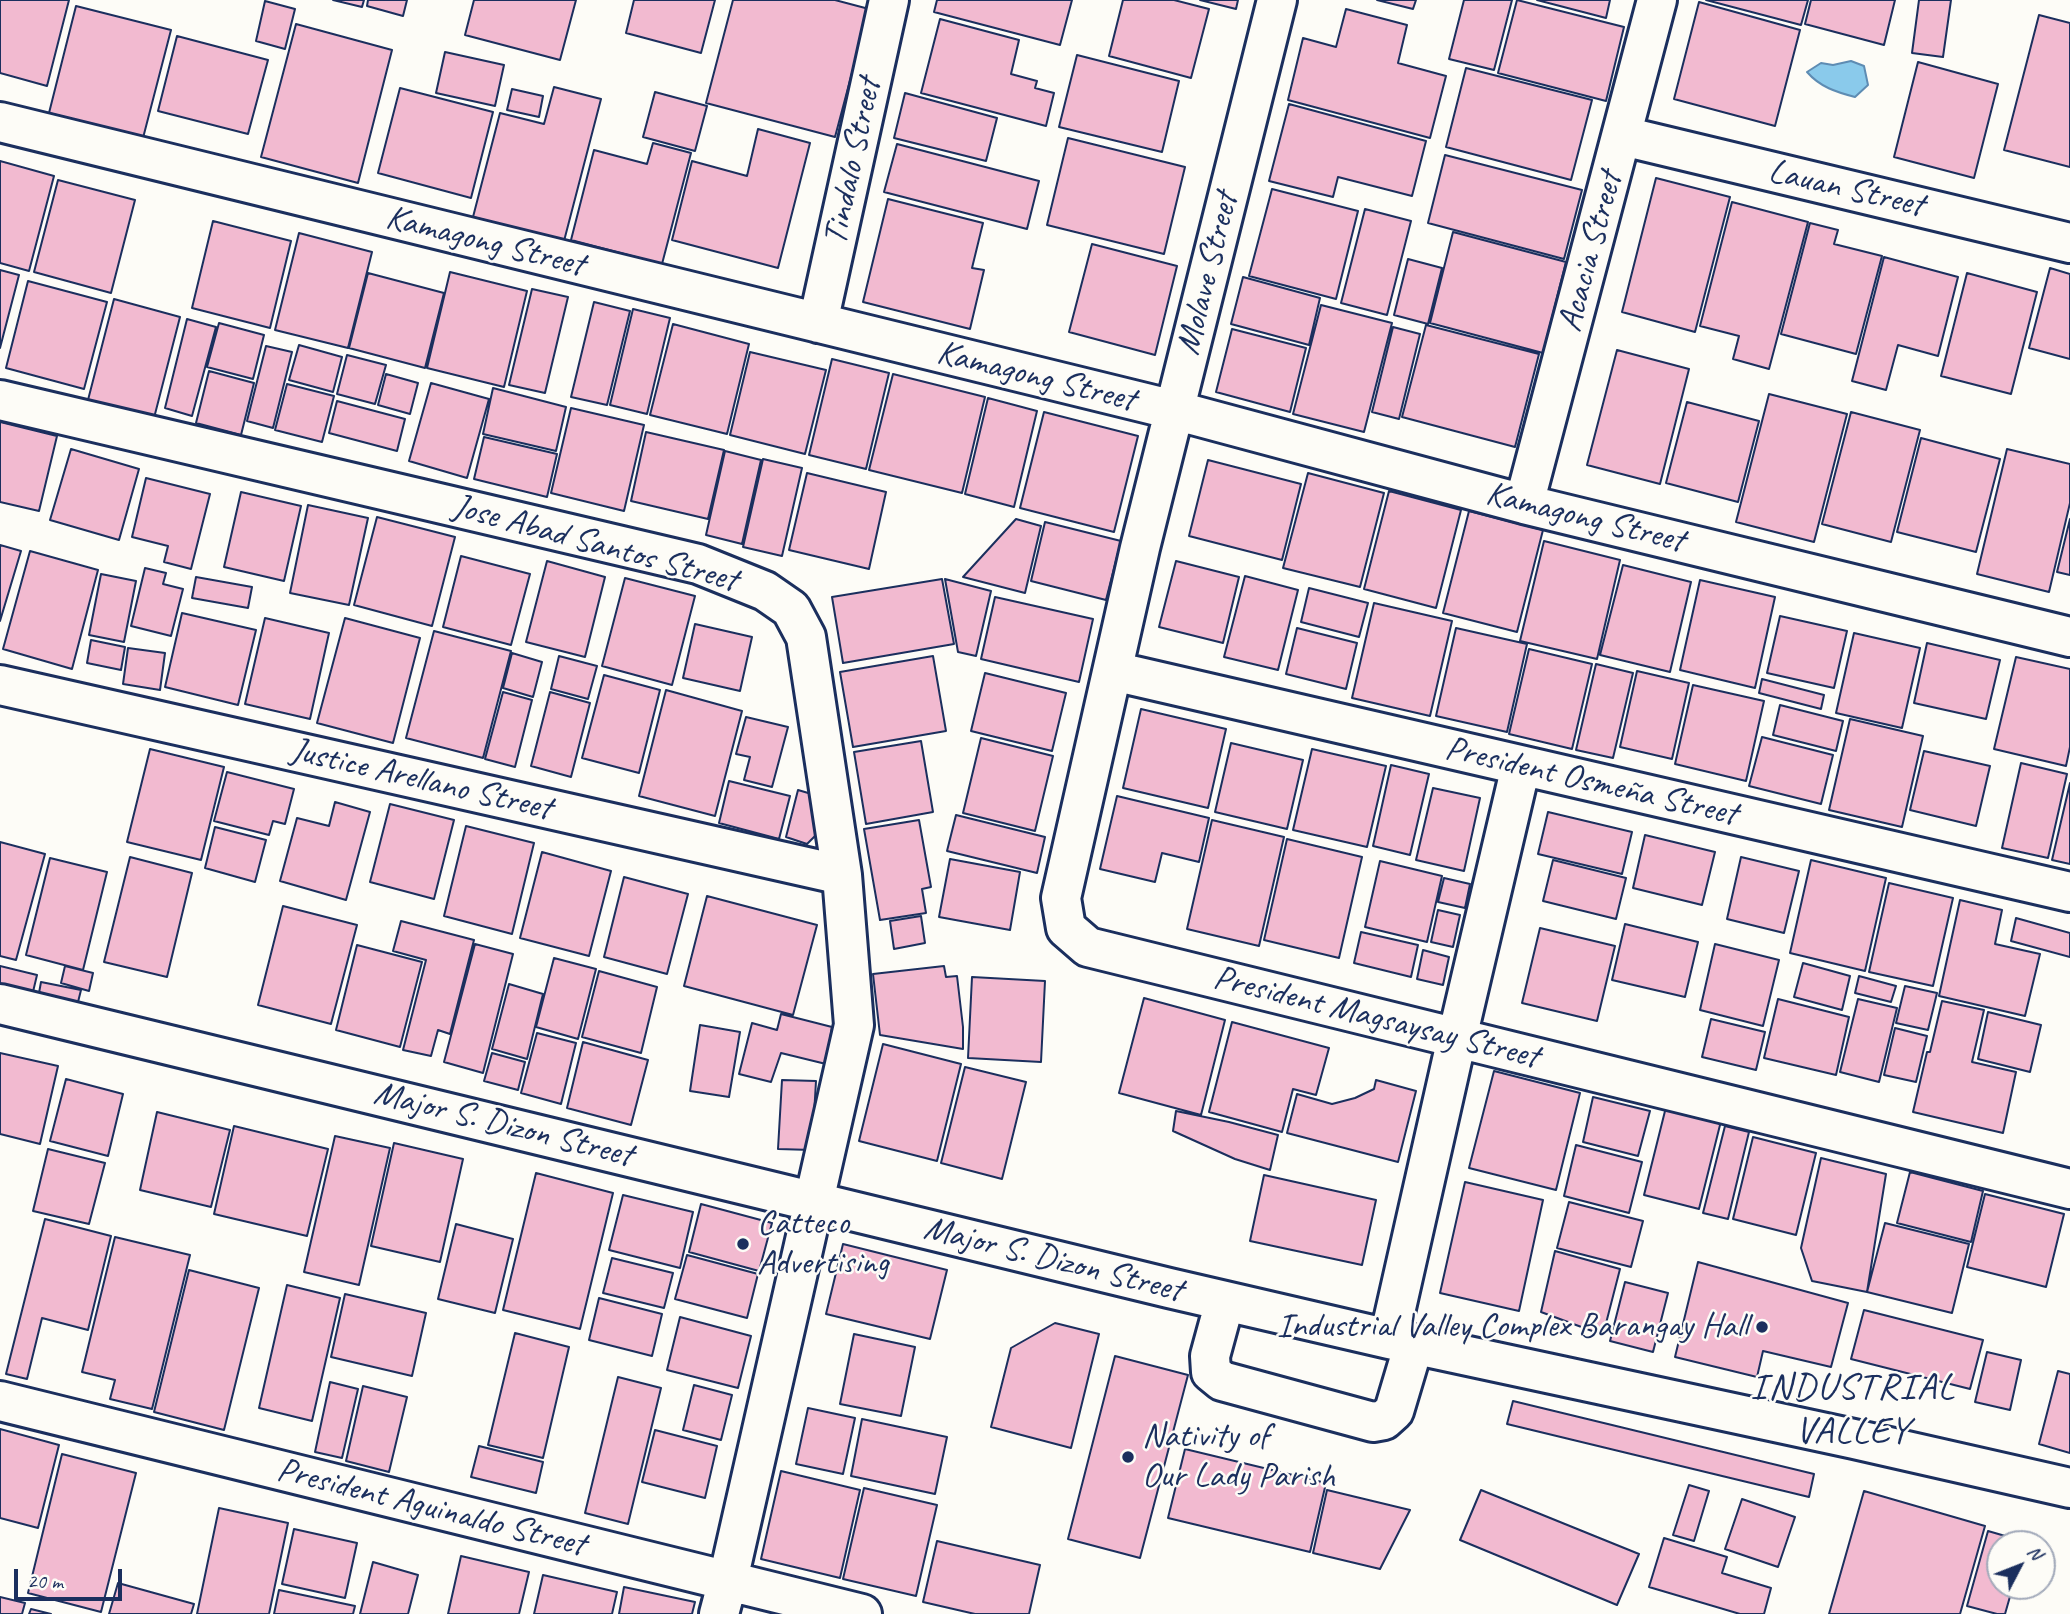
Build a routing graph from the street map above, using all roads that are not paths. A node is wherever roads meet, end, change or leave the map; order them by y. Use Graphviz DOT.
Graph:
graph roads {
  1 [pos="889,0"];
  2 [pos="1277,0"];
  3 [pos="1657,0"];
  4 [pos="0,122"];
  5 [pos="1622,136"];
  6 [pos="2070,243"];
  7 [pos="818,323"];
  8 [pos="0,400"];
  9 [pos="1174,410"];
  10 [pos="1524,504"];
  11 [pos="1140,548"];
  12 [pos="2070,636"];
  13 [pos="1113,671"];
  14 [pos="0,684"];
  15 [pos="1521,766"];
  16 [pos="842,875"];
  17 [pos="2070,892"];
  18 [pos="0,1004"];
  19 [pos="1457,1038"];
  20 [pos="818,1186"];
  21 [pos="2070,1189"];
  22 [pos="1225,1301"];
  23 [pos="1401,1341"];
  24 [pos="0,1401"];
  25 [pos="2070,1488"];
  26 [pos="724,1597"];
  27 [pos="862,1614"];
  1 -- 7 [label="street, Tindalo Street"];
  2 -- 9 [label="street, Molave Street"];
  3 -- 5 [label="street, Acacia Street"];
  4 -- 7 [label="street, Kamagong Street"];
  5 -- 6 [label="street, Lauan Street"];
  5 -- 10 [label="street, Acacia Street"];
  7 -- 9 [label="street, Kamagong Street"];
  8 -- 16 [label="street, Jose Abad Santos Street"];
  9 -- 10 [label="street, Kamagong Street"];
  9 -- 11 [label="street, Molave Street"];
  10 -- 12 [label="street, Kamagong Street"];
  11 -- 13 [label="street, President Magsaysay Street"];
  13 -- 15 [label="street, President Osmeña Street"];
  13 -- 19 [label="street, President Magsaysay Street"];
  14 -- 16 [label="street, Justice Arellano Street"];
  15 -- 17 [label="street, President Osmeña Street"];
  15 -- 19 [label="street"];
  16 -- 20 [label="street, Jose Abad Santos Street"];
  18 -- 20 [label="street, Major S. Dizon Street"];
  19 -- 21 [label="street, President Magsaysay Street"];
  19 -- 23 [label="street"];
  20 -- 22 [label="street, Major S. Dizon Street"];
  20 -- 26 [label="street, Jose Abad Santos Street"];
  22 -- 23 [label="street, Major S. Dizon Street"];
  22 -- 23 [label="street"];
  23 -- 25 [label="street, Major S. Dizon Street"];
  24 -- 26 [label="street, President Aguinaldo Street"];
  26 -- 27 [label="street, President Aguinaldo Street"];
}
